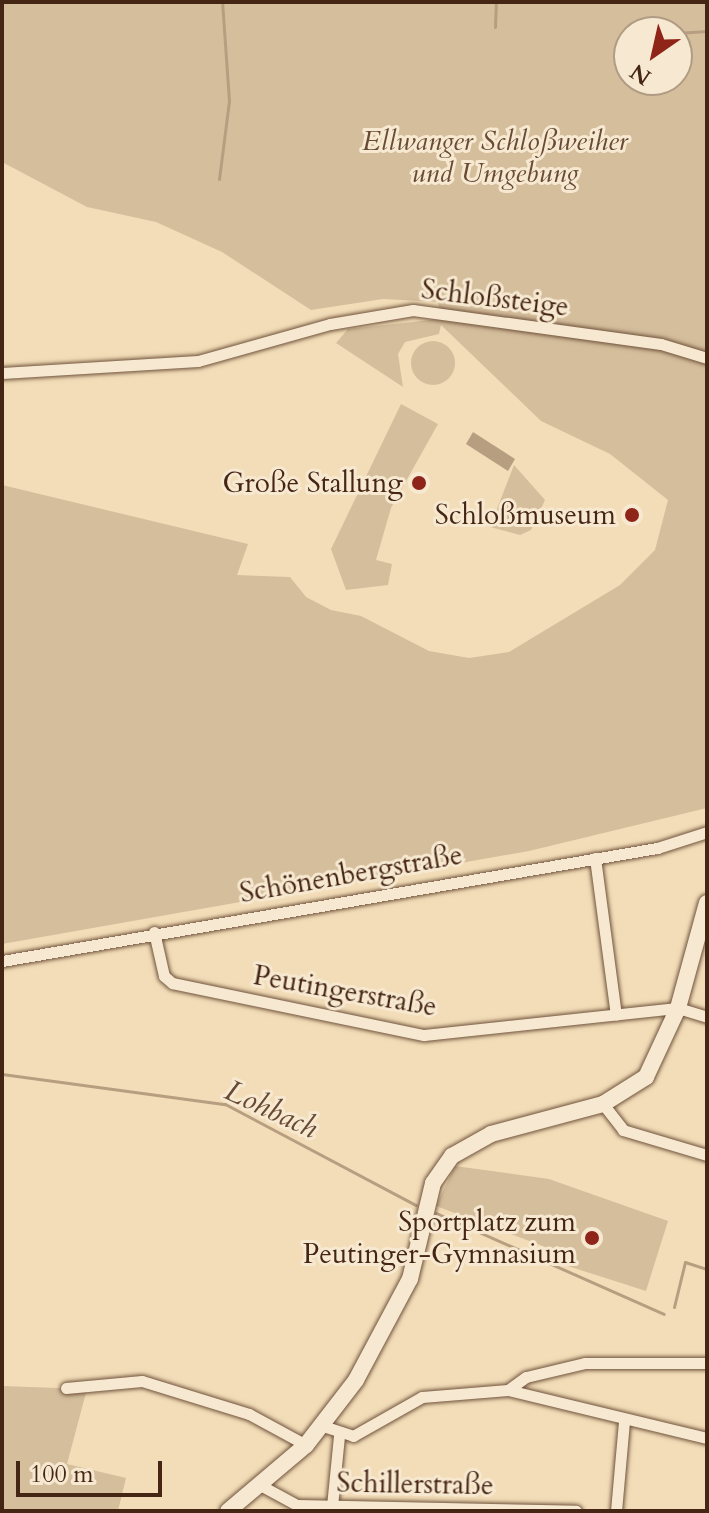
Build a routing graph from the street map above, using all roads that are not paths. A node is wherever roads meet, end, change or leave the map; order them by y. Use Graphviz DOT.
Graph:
graph roads {
  1 [pos="707,358"];
  2 [pos="2,373"];
  3 [pos="707,832"];
  4 [pos="595,858"];
  5 [pos="707,903"];
  6 [pos="154,932"];
  7 [pos="2,961"];
  8 [pos="678,1008"];
  9 [pos="616,1015"];
  10 [pos="707,1017"];
  11 [pos="603,1104"];
  12 [pos="707,1155"];
  13 [pos="707,1363"];
  14 [pos="66,1388"];
  15 [pos="508,1390"];
  16 [pos="624,1421"];
  17 [pos="323,1426"];
  18 [pos="339,1436"];
  19 [pos="707,1438"];
  20 [pos="306,1445"];
  21 [pos="260,1485"];
  22 [pos="332,1506"];
  23 [pos="228,1511"];
  24 [pos="576,1511"];
  25 [pos="616,1511"];
  1 -- 2 [label="street, Schloßsteige"];
  3 -- 4 [label="street, Schönenbergstraße"];
  4 -- 6 [label="street, Schönenbergstraße"];
  4 -- 9 [label="street"];
  5 -- 8 [label="street"];
  6 -- 7 [label="street, Schönenbergstraße"];
  6 -- 9 [label="street, Peutingerstraße"];
  8 -- 9 [label="street, Peutingerstraße"];
  8 -- 10 [label="street, Peutingerstraße"];
  8 -- 11 [label="street"];
  11 -- 12 [label="street"];
  11 -- 17 [label="street"];
  13 -- 15 [label="street"];
  14 -- 20 [label="street"];
  15 -- 16 [label="street"];
  15 -- 18 [label="street"];
  16 -- 19 [label="street"];
  16 -- 25 [label="street"];
  17 -- 18 [label="street"];
  17 -- 20 [label="street"];
  18 -- 22 [label="street"];
  20 -- 21 [label="street"];
  21 -- 22 [label="street, Schillerstraße"];
  21 -- 23 [label="street"];
  22 -- 24 [label="street, Schillerstraße"];
}
